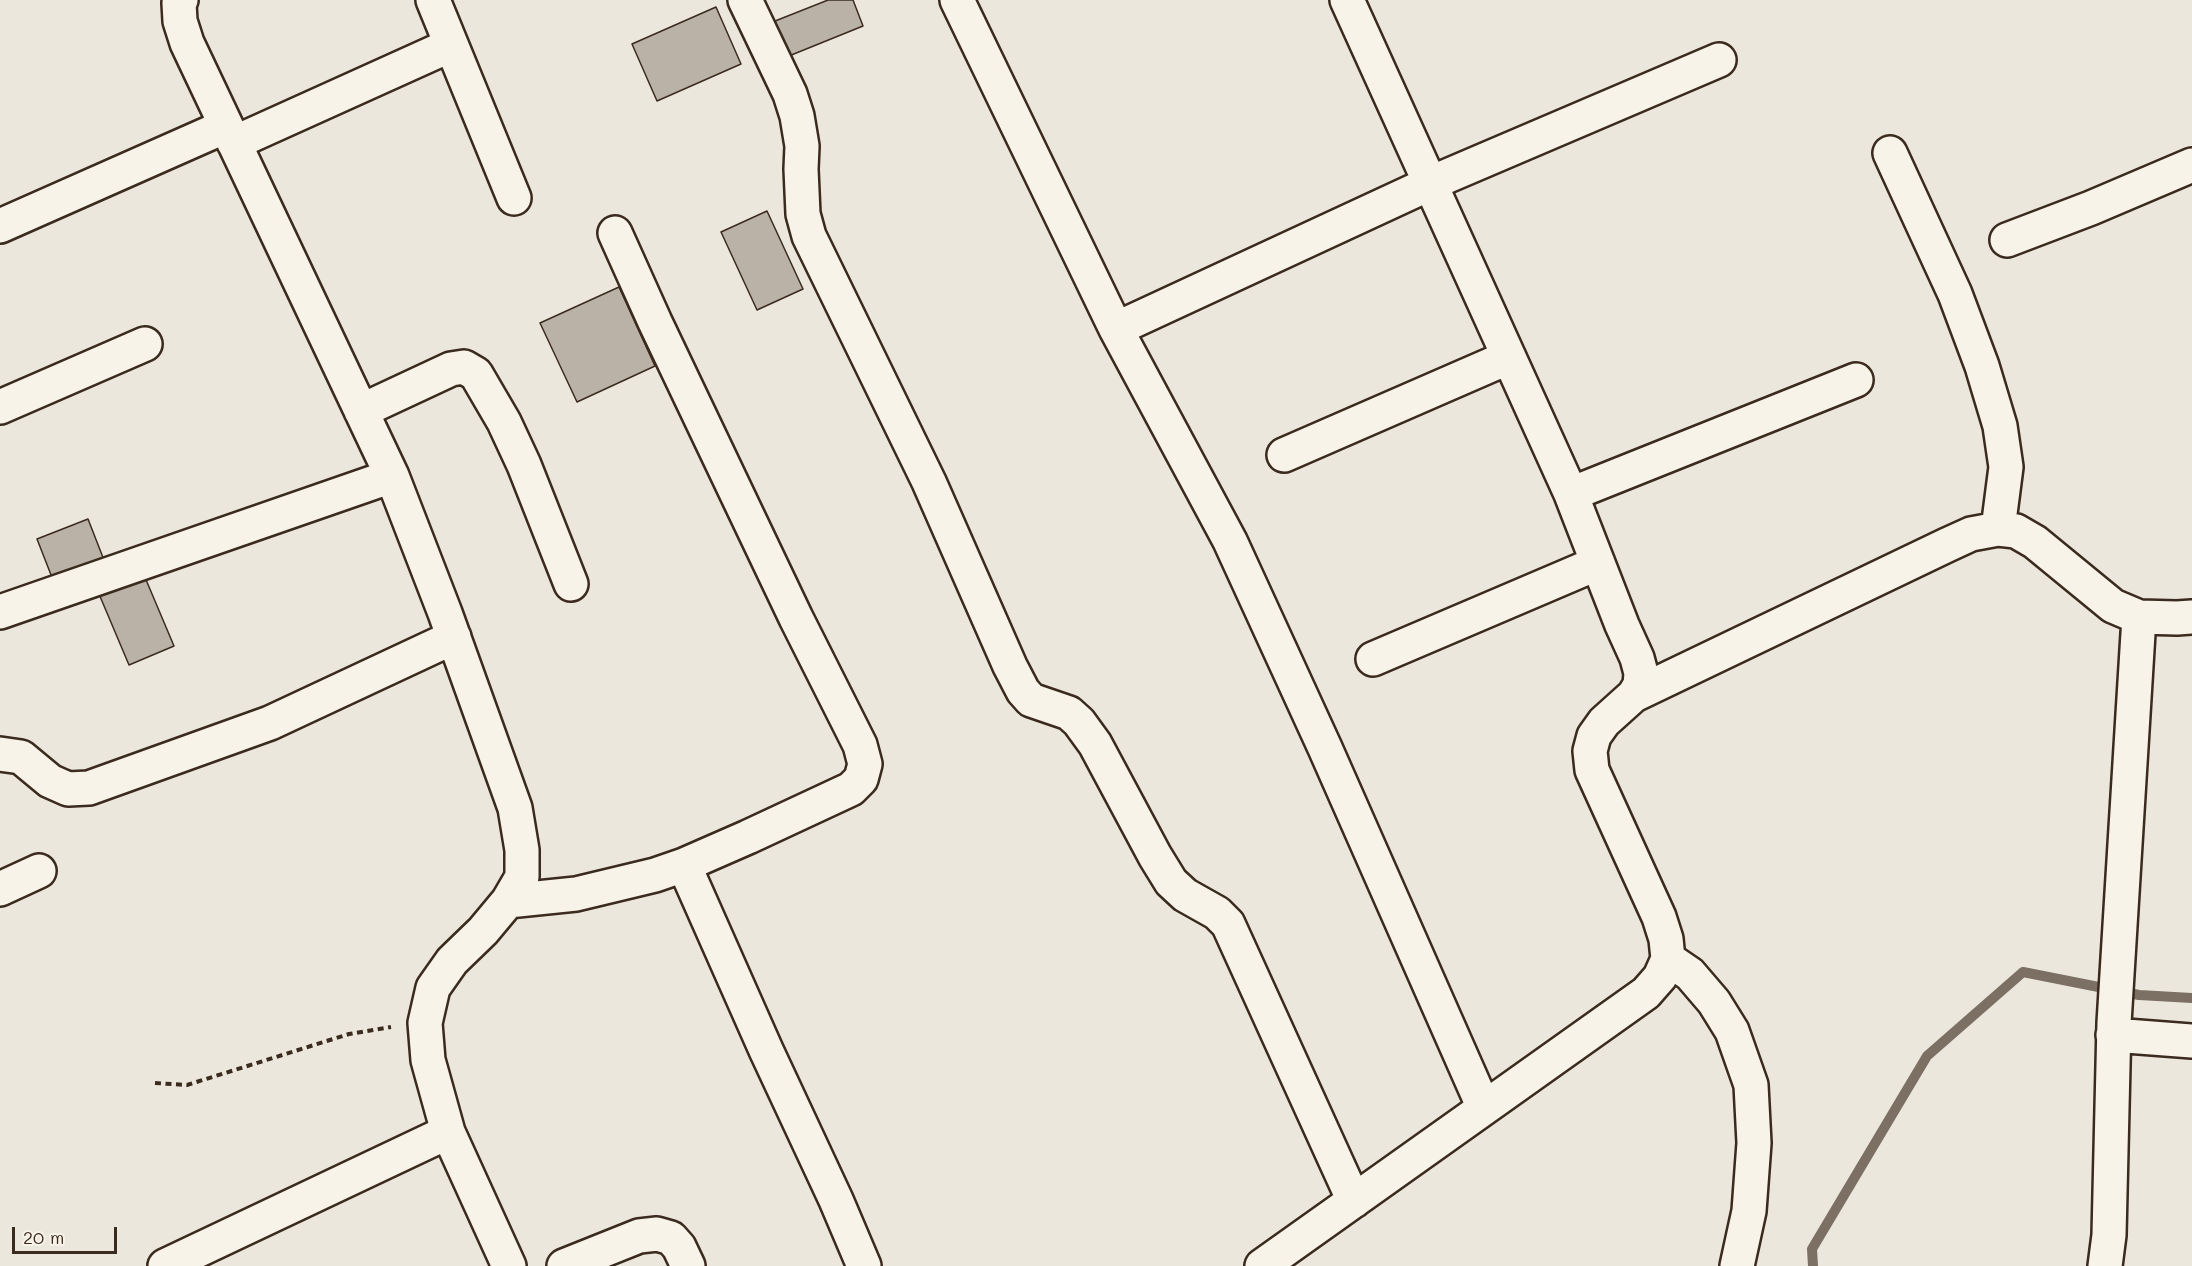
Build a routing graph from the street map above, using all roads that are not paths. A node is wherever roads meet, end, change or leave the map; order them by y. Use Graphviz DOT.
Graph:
graph roads {
  1 [pos="433,0"];
  2 [pos="745,0"];
  3 [pos="957,0"];
  4 [pos="1347,0"];
  5 [pos="179,1"];
  6 [pos="452,45"];
  7 [pos="1719,60"];
  8 [pos="230,135"];
  9 [pos="1890,153"];
  10 [pos="2192,165"];
  11 [pos="1431,183"];
  12 [pos="514,198"];
  13 [pos="0,226"];
  14 [pos="615,233"];
  15 [pos="2007,240"];
  16 [pos="1116,328"];
  17 [pos="145,344"];
  18 [pos="1509,357"];
  19 [pos="1856,380"];
  20 [pos="0,407"];
  21 [pos="361,411"];
  22 [pos="1284,455"];
  23 [pos="392,477"];
  24 [pos="1571,494"];
  25 [pos="1998,529"];
  26 [pos="1598,563"];
  27 [pos="571,584"];
  28 [pos="0,612"];
  29 [pos="2139,617"];
  30 [pos="2192,617"];
  31 [pos="454,637"];
  32 [pos="1372,659"];
  33 [pos="1634,696"];
  34 [pos="0,754"];
  35 [pos="684,865"];
  36 [pos="39,871"];
  37 [pos="0,890"];
  38 [pos="508,901"];
  39 [pos="1668,959"];
  40 [pos="2113,1029"];
  41 [pos="2192,1041"];
  42 [pos="1484,1108"];
  43 [pos="448,1132"];
  44 [pos="1354,1201"];
  45 [pos="165,1266"];
  46 [pos="510,1266"];
  47 [pos="564,1266"];
  48 [pos="688,1266"];
  49 [pos="864,1266"];
  50 [pos="1262,1266"];
  51 [pos="1737,1266"];
  52 [pos="2105,1266"];
  1 -- 6 [label="street"];
  2 -- 44 [label="street"];
  3 -- 16 [label="street"];
  4 -- 11 [label="street"];
  5 -- 8 [label="street"];
  6 -- 8 [label="street"];
  6 -- 12 [label="street"];
  7 -- 11 [label="street"];
  8 -- 13 [label="street"];
  8 -- 21 [label="street"];
  9 -- 25 [label="street"];
  10 -- 15 [label="street"];
  11 -- 16 [label="street"];
  11 -- 18 [label="street"];
  14 -- 35 [label="street"];
  16 -- 42 [label="street"];
  17 -- 20 [label="street"];
  18 -- 22 [label="street"];
  18 -- 24 [label="street"];
  19 -- 24 [label="street"];
  21 -- 23 [label="street"];
  21 -- 27 [label="street"];
  23 -- 28 [label="street"];
  23 -- 31 [label="street"];
  24 -- 26 [label="street"];
  25 -- 29 [label="street"];
  25 -- 33 [label="street"];
  26 -- 32 [label="street"];
  26 -- 33 [label="street"];
  29 -- 30 [label="street"];
  29 -- 40 [label="street"];
  31 -- 34 [label="street"];
  31 -- 38 [label="street"];
  33 -- 39 [label="street"];
  35 -- 38 [label="street"];
  35 -- 49 [label="street"];
  36 -- 37 [label="street"];
  38 -- 43 [label="street"];
  39 -- 42 [label="street"];
  39 -- 51 [label="street"];
  40 -- 41 [label="street"];
  40 -- 52 [label="street"];
  42 -- 44 [label="street"];
  43 -- 45 [label="street"];
  43 -- 46 [label="street"];
  44 -- 50 [label="street"];
  47 -- 48 [label="street"];
}
